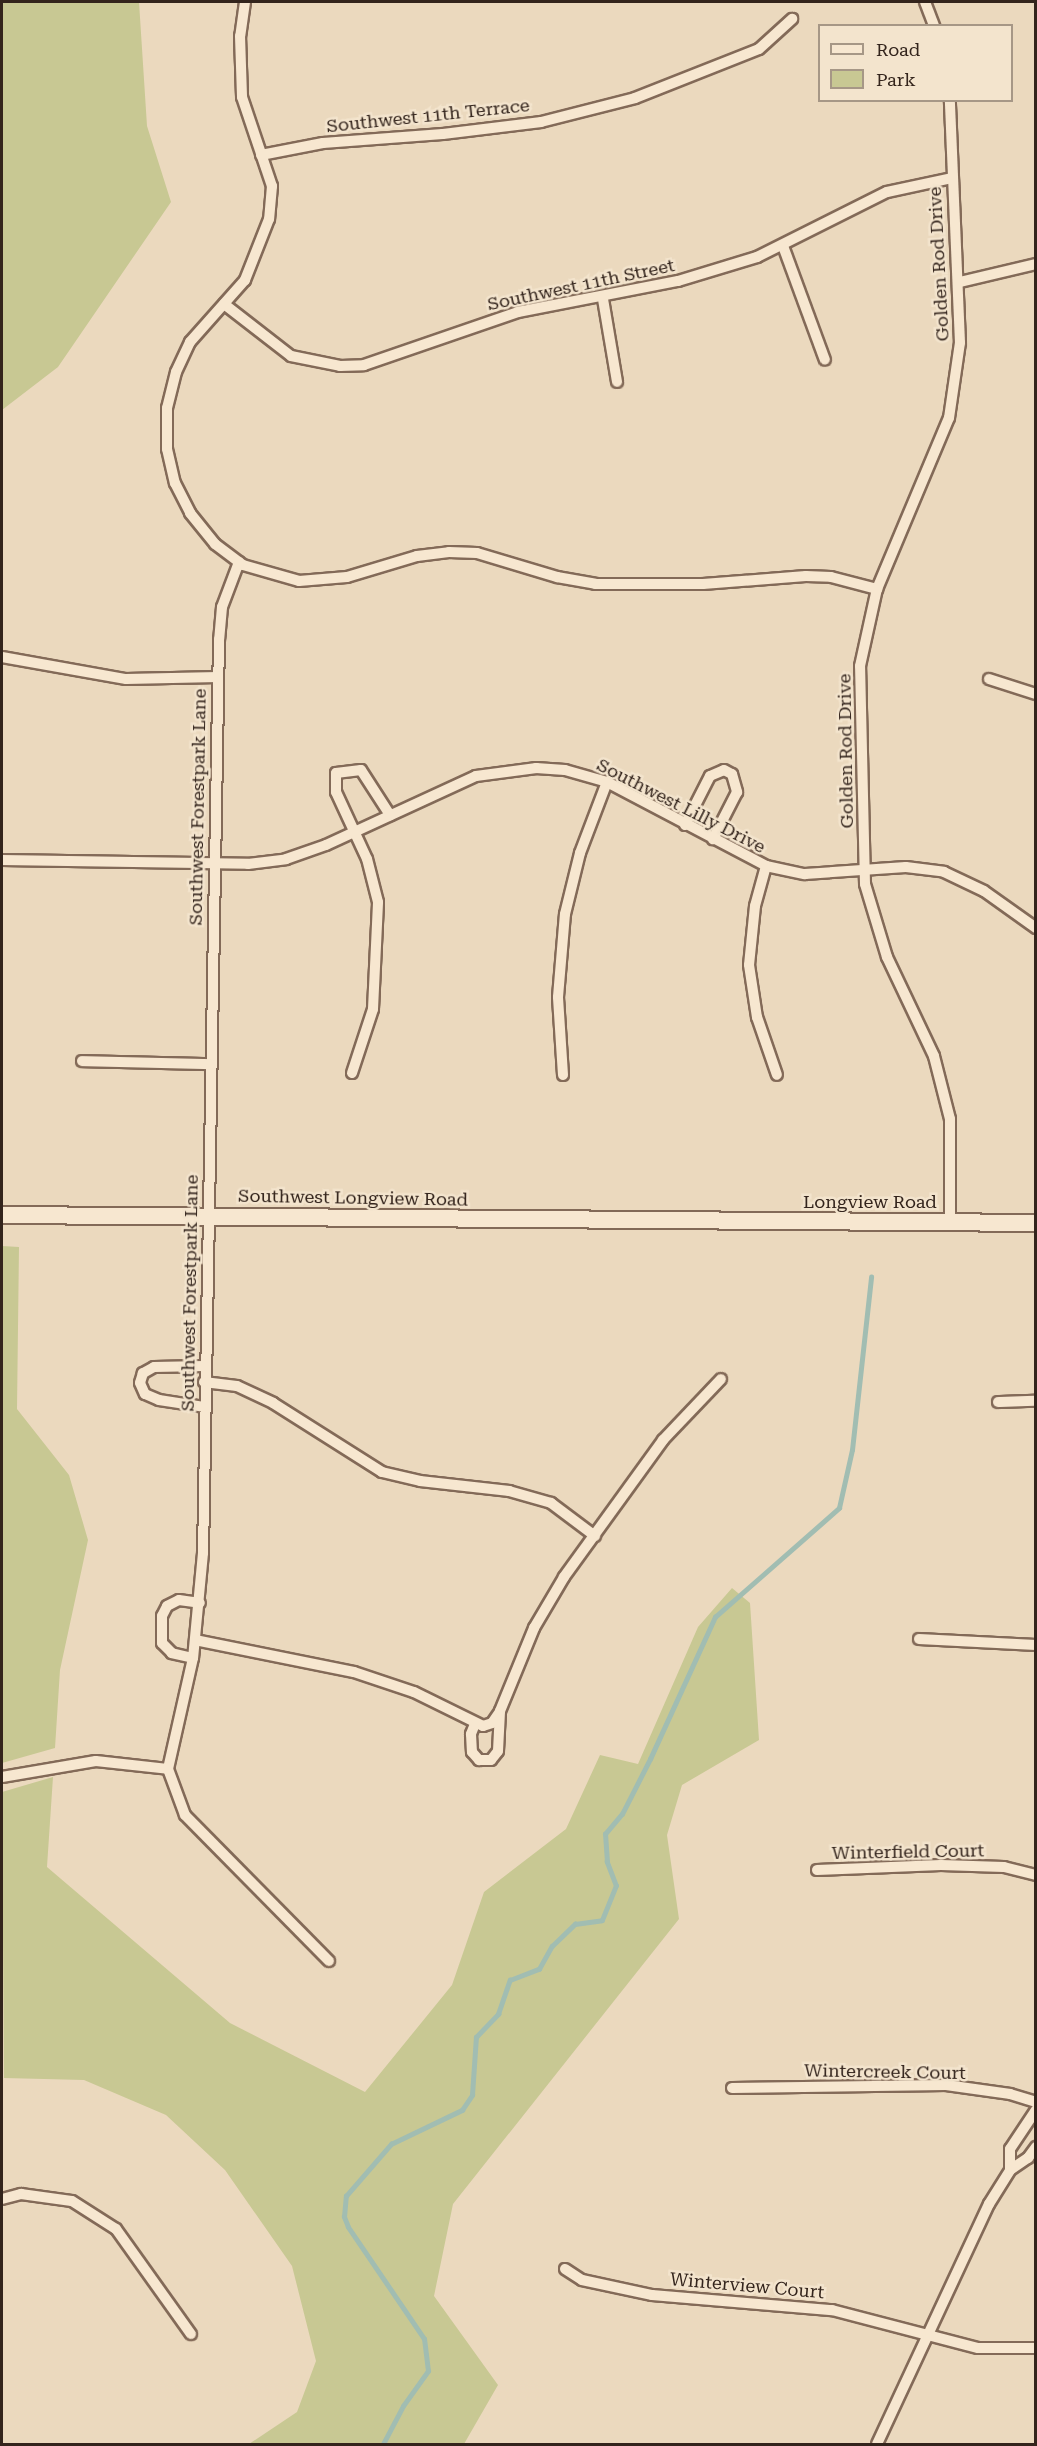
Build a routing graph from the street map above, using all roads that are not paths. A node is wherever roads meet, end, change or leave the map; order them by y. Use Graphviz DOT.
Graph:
graph roads {
  1 [pos="245,2"];
  2 [pos="925,2"];
  3 [pos="792,19"];
  4 [pos="933,24"];
  5 [pos="950,102"];
  6 [pos="261,155"];
  7 [pos="952,178"];
  8 [pos="783,246"];
  9 [pos="1035,264"];
  10 [pos="960,282"];
  11 [pos="603,298"];
  12 [pos="224,304"];
  13 [pos="825,360"];
  14 [pos="617,382"];
  15 [pos="239,562"];
  16 [pos="877,589"];
  17 [pos="2,657"];
  18 [pos="218,677"];
  19 [pos="989,679"];
  20 [pos="1035,694"];
  21 [pos="607,782"];
  22 [pos="390,815"];
  23 [pos="685,825"];
  24 [pos="354,833"];
  25 [pos="713,839"];
  26 [pos="2,860"];
  27 [pos="214,863"];
  28 [pos="766,866"];
  29 [pos="864,871"];
  30 [pos="1035,928"];
  31 [pos="82,1061"];
  32 [pos="209,1064"];
  33 [pos="352,1073"];
  34 [pos="563,1075"];
  35 [pos="777,1075"];
  36 [pos="2,1215"];
  37 [pos="207,1216"];
  38 [pos="703,1220"];
  39 [pos="950,1222"];
  40 [pos="1035,1223"];
  41 [pos="204,1366"];
  42 [pos="721,1379"];
  43 [pos="204,1382"];
  44 [pos="1035,1401"];
  45 [pos="998,1402"];
  46 [pos="204,1407"];
  47 [pos="595,1536"];
  48 [pos="200,1603"];
  49 [pos="195,1640"];
  50 [pos="919,1640"];
  51 [pos="1035,1645"];
  52 [pos="193,1658"];
  53 [pos="500,1711"];
  54 [pos="475,1724"];
  55 [pos="168,1769"];
  56 [pos="2,1777"];
  57 [pos="817,1870"];
  58 [pos="1035,1875"];
  59 [pos="329,1961"];
  60 [pos="732,2088"];
  61 [pos="1035,2102"];
  62 [pos="1035,2110"];
  63 [pos="1035,2147"];
  64 [pos="1010,2170"];
  65 [pos="2,2199"];
  66 [pos="565,2269"];
  67 [pos="191,2334"];
  68 [pos="927,2336"];
  69 [pos="1035,2348"];
  70 [pos="877,2445"];
  1 -- 6 [label="street"];
  2 -- 4 [label="street"];
  3 -- 6 [label="street, Southwest 11th Terrace"];
  5 -- 7 [label="street, Golden Rod Drive"];
  6 -- 12 [label="street"];
  7 -- 8 [label="street, Southwest 11th Street"];
  7 -- 10 [label="street, Golden Rod Drive"];
  8 -- 11 [label="street, Southwest 11th Street"];
  8 -- 13 [label="street"];
  9 -- 10 [label="street"];
  10 -- 16 [label="street, Golden Rod Drive"];
  11 -- 12 [label="street, Southwest 11th Street"];
  11 -- 14 [label="street"];
  12 -- 15 [label="street"];
  15 -- 16 [label="street"];
  15 -- 18 [label="street, Southwest Forestpark Lane"];
  16 -- 29 [label="street, Golden Rod Drive"];
  17 -- 18 [label="street"];
  18 -- 27 [label="street, Southwest Forestpark Lane"];
  19 -- 20 [label="street"];
  21 -- 22 [label="street, Southwest Lilly Drive"];
  21 -- 23 [label="street, Southwest Lilly Drive"];
  21 -- 34 [label="street"];
  22 -- 24 [label="street, Southwest Lilly Drive"];
  22 -- 24 [label="street"];
  23 -- 25 [label="street, Southwest Lilly Drive"];
  23 -- 25 [label="street"];
  24 -- 27 [label="street, Southwest Lilly Drive"];
  24 -- 33 [label="street"];
  25 -- 28 [label="street, Southwest Lilly Drive"];
  26 -- 27 [label="street, Southwest Lilly Drive"];
  27 -- 32 [label="street, Southwest Forestpark Lane"];
  28 -- 29 [label="street, Southwest Lilly Drive"];
  28 -- 35 [label="street"];
  29 -- 30 [label="street, Southwest Lilly Drive"];
  29 -- 39 [label="street, Golden Rod Drive"];
  31 -- 32 [label="street"];
  32 -- 37 [label="street, Southwest Forestpark Lane"];
  36 -- 37 [label="street, Southwest Longview Road"];
  37 -- 38 [label="street, Southwest Longview Road"];
  37 -- 41 [label="street, Southwest Forestpark Lane"];
  38 -- 39 [label="street, Longview Road"];
  39 -- 40 [label="street, Longview Road"];
  41 -- 43 [label="street, Southwest Forestpark Lane"];
  41 -- 46 [label="street"];
  42 -- 47 [label="street"];
  43 -- 46 [label="street, Southwest Forestpark Lane"];
  43 -- 47 [label="street"];
  44 -- 45 [label="street"];
  46 -- 48 [label="street, Southwest Forestpark Lane"];
  47 -- 53 [label="street"];
  48 -- 49 [label="street, Southwest Forestpark Lane"];
  48 -- 52 [label="street"];
  49 -- 52 [label="street, Southwest Forestpark Lane"];
  49 -- 54 [label="street"];
  50 -- 51 [label="street"];
  52 -- 55 [label="street, Southwest Forestpark Lane"];
  53 -- 54 [label="street"];
  53 -- 54 [label="street"];
  55 -- 56 [label="street"];
  55 -- 59 [label="street"];
  57 -- 58 [label="street, Winterfield Court"];
  60 -- 61 [label="street, Wintercreek Court"];
  62 -- 64 [label="street"];
  63 -- 64 [label="street"];
  64 -- 68 [label="street"];
  65 -- 67 [label="street"];
  66 -- 68 [label="street, Winterview Court"];
  68 -- 69 [label="street, Winterview Court"];
  68 -- 70 [label="street"];
}
